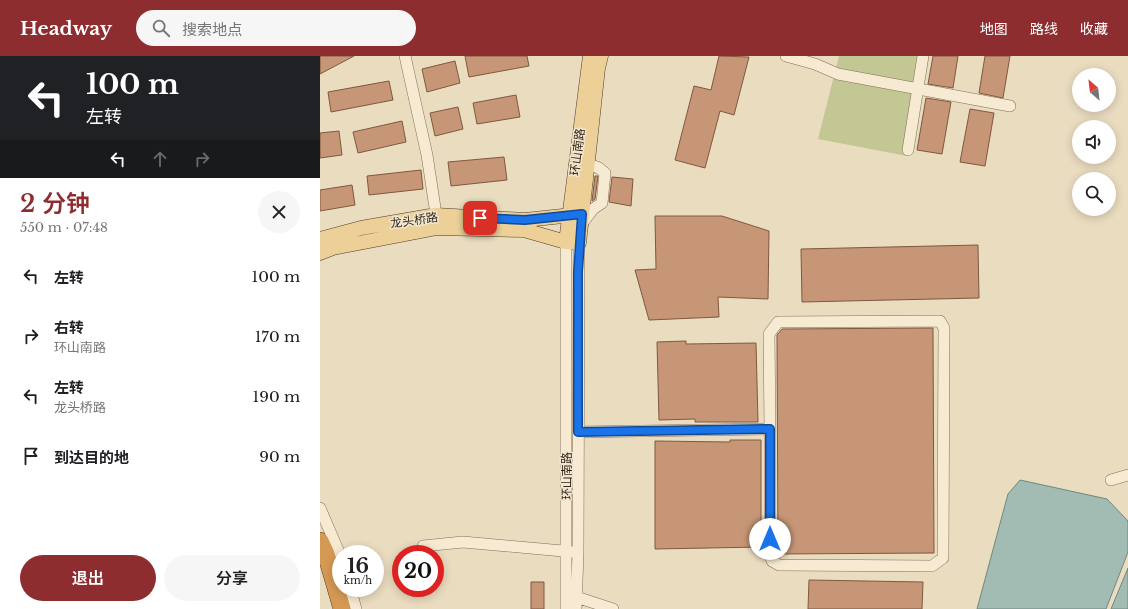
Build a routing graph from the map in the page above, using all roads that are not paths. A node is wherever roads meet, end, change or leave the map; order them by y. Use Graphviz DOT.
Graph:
graph roads {
  1 [pos="405,56"];
  2 [pos="590,56"];
  3 [pos="601,56"];
  4 [pos="786,56"];
  5 [pos="923,56"];
  6 [pos="917,89"];
  7 [pos="1010,106"];
  8 [pos="908,150"];
  9 [pos="578,218"];
  10 [pos="437,222"];
  11 [pos="320,239"];
  12 [pos="573,243"];
  13 [pos="320,253"];
  14 [pos="770,429"];
  15 [pos="578,432"];
  16 [pos="1128,474"];
  17 [pos="1111,480"];
  18 [pos="320,508"];
  19 [pos="320,541"];
  20 [pos="336,545"];
  21 [pos="434,545"];
  22 [pos="566,552"];
  23 [pos="578,553"];
  24 [pos="571,595"];
  25 [pos="353,597"];
  26 [pos="342,609"];
  27 [pos="356,609"];
  28 [pos="566,609"];
  29 [pos="576,609"];
  30 [pos="612,609"];
  1 -- 10 [label="street"];
  2 -- 9 [label="main road, 环山南路"];
  3 -- 9 [label="main road, 环山南路"];
  4 -- 6 [label="street"];
  5 -- 6 [label="street"];
  6 -- 7 [label="street"];
  6 -- 8 [label="street"];
  9 -- 10 [label="main road, 龙头桥路"];
  9 -- 12 [label="main road, 环山南路"];
  10 -- 11 [label="main road, 龙头桥路"];
  10 -- 12 [label="main road, 龙头桥路"];
  10 -- 13 [label="main road, 龙头桥路"];
  12 -- 15 [label="street, 环山南路"];
  12 -- 22 [label="street, 环山南路"];
  14 -- 14 [label="street"];
  14 -- 15 [label="street"];
  15 -- 23 [label="street, 环山南路"];
  16 -- 17 [label="street"];
  18 -- 20 [label="street"];
  19 -- 26 [label="highway"];
  21 -- 22 [label="street"];
  22 -- 23 [label="street"];
  22 -- 24 [label="street, 环山南路"];
  23 -- 24 [label="street, 环山南路"];
  24 -- 28 [label="street, 环山南路"];
  24 -- 29 [label="street, 环山南路"];
  24 -- 30 [label="street"];
  25 -- 27 [label="street"];
}
